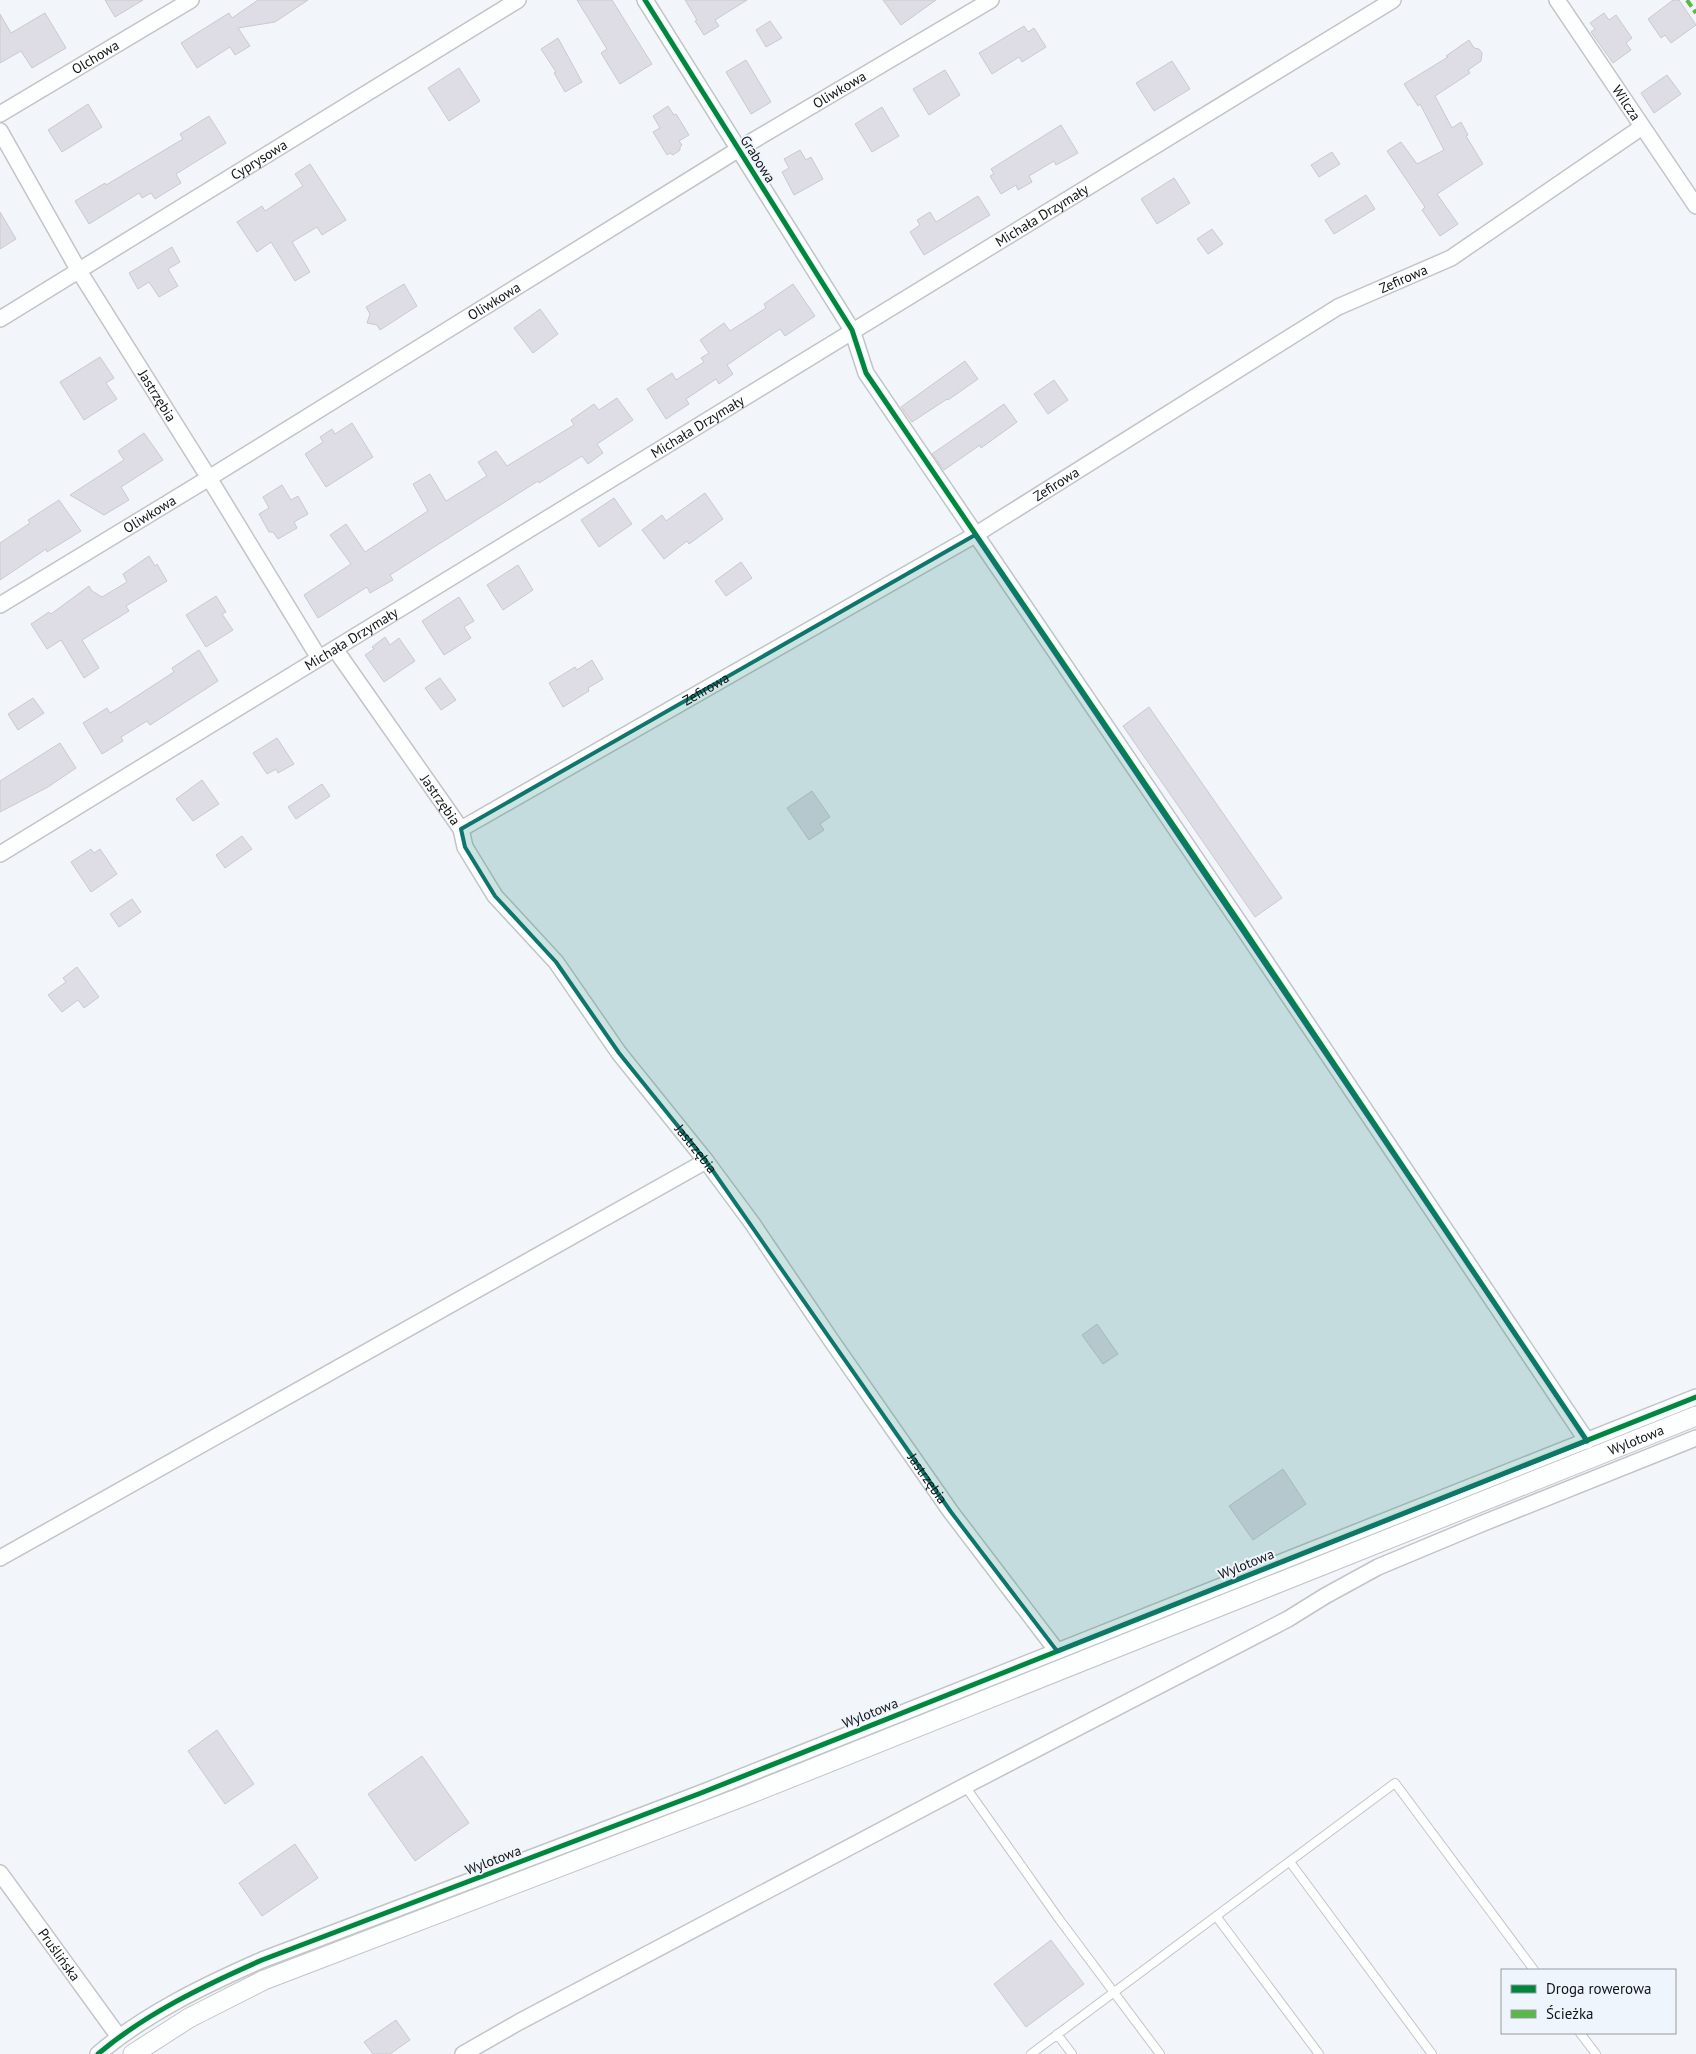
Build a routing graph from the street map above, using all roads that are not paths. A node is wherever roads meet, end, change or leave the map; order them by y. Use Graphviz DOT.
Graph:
graph roads {
  1 [pos="191,0"];
  2 [pos="518,0"];
  3 [pos="645,0"];
  4 [pos="991,0"];
  5 [pos="1393,0"];
  6 [pos="1557,0"];
  7 [pos="0,114"];
  8 [pos="1642,127"];
  9 [pos="0,131"];
  10 [pos="739,149"];
  11 [pos="1696,206"];
  12 [pos="79,271"];
  13 [pos="0,319"];
  14 [pos="852,330"];
  15 [pos="209,478"];
  16 [pos="976,535"];
  17 [pos="0,605"];
  18 [pos="334,649"];
  19 [pos="319,658"];
  20 [pos="462,829"];
  21 [pos="0,854"];
  22 [pos="706,1161"];
  23 [pos="1696,1397"];
  24 [pos="1696,1416"];
  25 [pos="1696,1438"];
  26 [pos="1587,1441"];
  27 [pos="0,1558"];
  28 [pos="1056,1651"];
  29 [pos="965,1786"];
  30 [pos="1290,1862"];
  31 [pos="0,1873"];
  32 [pos="1216,1916"];
  33 [pos="1533,1969"];
  34 [pos="1114,1992"];
  35 [pos="1058,2034"];
  36 [pos="1581,2034"];
  37 [pos="119,2037"];
  38 [pos="98,2054"];
  39 [pos="133,2054"];
  40 [pos="463,2054"];
  41 [pos="1031,2054"];
  42 [pos="1072,2054"];
  43 [pos="1160,2054"];
  44 [pos="1318,2054"];
  45 [pos="1432,2054"];
  46 [pos="1596,2054"];
  1 -- 7 [label="street, Olchowa"];
  2 -- 12 [label="street, Cyprysowa"];
  3 -- 10 [label="street, Grabowa"];
  4 -- 10 [label="street, Oliwkowa"];
  5 -- 14 [label="street, Michała Drzymały"];
  6 -- 8 [label="street, Wilcza"];
  8 -- 11 [label="street, Wilcza"];
  8 -- 16 [label="street, Zefirowa"];
  9 -- 12 [label="street, Jastrzębia"];
  10 -- 14 [label="street, Grabowa"];
  10 -- 15 [label="street, Oliwkowa"];
  12 -- 13 [label="street, Cyprysowa"];
  12 -- 15 [label="street, Jastrzębia"];
  14 -- 16 [label="street, Grabowa"];
  14 -- 18 [label="street, Michała Drzymały"];
  15 -- 17 [label="street, Oliwkowa"];
  15 -- 19 [label="street, Jastrzębia"];
  16 -- 20 [label="street, Zefirowa"];
  16 -- 26 [label="street, Grabowa"];
  18 -- 19 [label="street, Michała Drzymały"];
  18 -- 20 [label="street, Jastrzębia"];
  19 -- 21 [label="street, Michała Drzymały"];
  20 -- 22 [label="street, Jastrzębia"];
  22 -- 27 [label="street"];
  22 -- 28 [label="street, Jastrzębia"];
  23 -- 26 [label="street, Wylotowa"];
  24 -- 39 [label="street, Wylotowa"];
  25 -- 29 [label="street, Wylotowa"];
  26 -- 28 [label="street, Wylotowa"];
  28 -- 37 [label="street, Wylotowa"];
  29 -- 34 [label="lane"];
  29 -- 40 [label="street, Wylotowa"];
  30 -- 32 [label="lane"];
  30 -- 33 [label="lane"];
  30 -- 45 [label="lane"];
  31 -- 37 [label="street, Pruślińska"];
  32 -- 34 [label="lane"];
  32 -- 44 [label="lane"];
  34 -- 35 [label="lane"];
  34 -- 43 [label="lane"];
  35 -- 41 [label="lane"];
  35 -- 42 [label="lane"];
  36 -- 46 [label="lane"];
  37 -- 38 [label="street, Wylotowa"];
}
